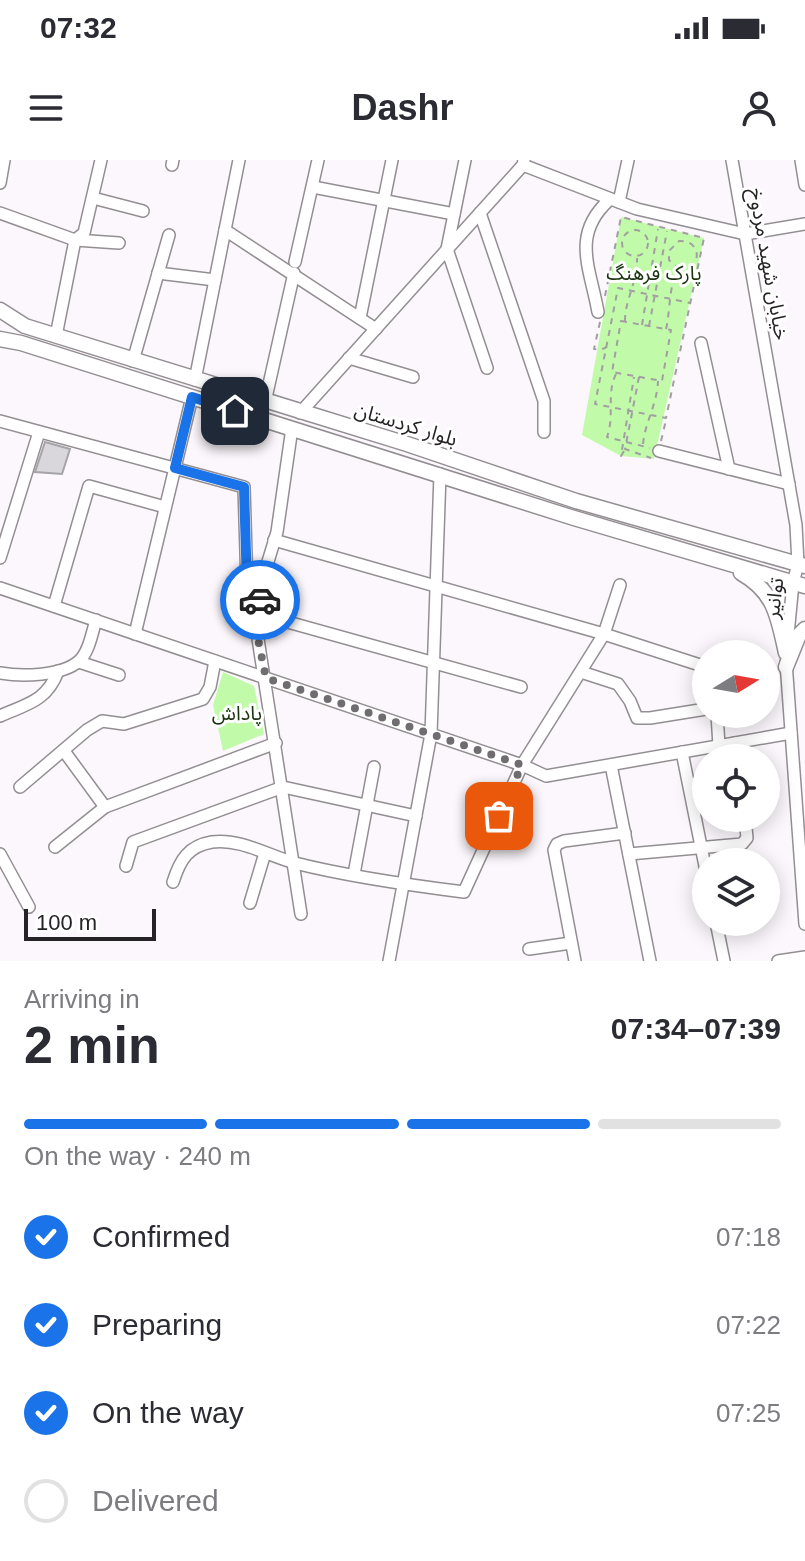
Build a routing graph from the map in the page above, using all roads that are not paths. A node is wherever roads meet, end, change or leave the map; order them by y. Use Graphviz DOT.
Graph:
graph roads {
  1 [pos="101,160"];
  2 [pos="239,160"];
  3 [pos="318,160"];
  4 [pos="392,160"];
  5 [pos="465,160"];
  6 [pos="628,160"];
  7 [pos="732,160"];
  8 [pos="801,160"];
  9 [pos="523,163"];
  10 [pos="805,185"];
  11 [pos="313,187"];
  12 [pos="93,198"];
  13 [pos="383,201"];
  14 [pos="614,201"];
  15 [pos="143,211"];
  16 [pos="0,213"];
  17 [pos="480,213"];
  18 [pos="454,214"];
  19 [pos="805,224"];
  20 [pos="225,230"];
  21 [pos="745,234"];
  22 [pos="169,235"];
  23 [pos="75,240"];
  24 [pos="119,243"];
  25 [pos="447,249"];
  26 [pos="294,268"];
  27 [pos="158,273"];
  28 [pos="215,280"];
  29 [pos="0,310"];
  30 [pos="601,311"];
  31 [pos="360,318"];
  32 [pos="376,329"];
  33 [pos="56,336"];
  34 [pos="0,339"];
  35 [pos="701,343"];
  36 [pos="349,358"];
  37 [pos="133,361"];
  38 [pos="487,368"];
  39 [pos="413,377"];
  40 [pos="195,380"];
  41 [pos="192,397"];
  42 [pos="265,402"];
  43 [pos="300,413"];
  44 [pos="0,421"];
  45 [pos="292,428"];
  46 [pos="39,432"];
  47 [pos="544,432"];
  48 [pos="659,451"];
  49 [pos="175,468"];
  50 [pos="729,469"];
  51 [pos="440,474"];
  52 [pos="789,484"];
  53 [pos="165,507"];
  54 [pos="274,540"];
  55 [pos="0,558"];
  56 [pos="723,563"];
  57 [pos="801,565"];
  58 [pos="799,584"];
  59 [pos="620,585"];
  60 [pos="436,586"];
  61 [pos="0,588"];
  62 [pos="260,588"];
  63 [pos="54,606"];
  64 [pos="259,614"];
  65 [pos="96,620"];
  66 [pos="805,629"];
  67 [pos="135,634"];
  68 [pos="604,634"];
  69 [pos="786,660"];
  70 [pos="215,661"];
  71 [pos="79,662"];
  72 [pos="433,662"];
  73 [pos="692,662"];
  74 [pos="58,671"];
  75 [pos="581,672"];
  76 [pos="0,673"];
  77 [pos="119,675"];
  78 [pos="266,678"];
  79 [pos="521,687"];
  80 [pos="692,711"];
  81 [pos="0,716"];
  82 [pos="791,733"];
  83 [pos="431,734"];
  84 [pos="276,743"];
  85 [pos="735,743"];
  86 [pos="730,744"];
  87 [pos="692,750"];
  88 [pos="64,751"];
  89 [pos="682,752"];
  90 [pos="522,765"];
  91 [pos="611,765"];
  92 [pos="374,767"];
  93 [pos="20,787"];
  94 [pos="283,787"];
  95 [pos="368,805"];
  96 [pos="105,807"];
  97 [pos="416,816"];
  98 [pos="746,832"];
  99 [pos="625,833"];
  100 [pos="55,847"];
  101 [pos="701,847"];
  102 [pos="265,853"];
  103 [pos="0,854"];
  104 [pos="629,854"];
  105 [pos="294,862"];
  106 [pos="126,866"];
  107 [pos="3,868"];
  108 [pos="354,874"];
  109 [pos="173,882"];
  110 [pos="403,884"];
  111 [pos="250,903"];
  112 [pos="29,907"];
  113 [pos="301,914"];
  114 [pos="805,924"];
  115 [pos="719,936"];
  116 [pos="571,943"];
  117 [pos="529,949"];
  118 [pos="805,957"];
  119 [pos="389,961"];
  120 [pos="575,961"];
  121 [pos="650,961"];
  122 [pos="724,961"];
  123 [pos="778,961"];
  1 -- 12 [label="street"];
  2 -- 20 [label="street"];
  3 -- 11 [label="street"];
  4 -- 13 [label="street"];
  5 -- 18 [label="street"];
  6 -- 14 [label="street"];
  7 -- 21 [label="street, خیابان شهید مردوخ"];
  8 -- 10 [label="street"];
  9 -- 14 [label="street"];
  9 -- 17 [label="street"];
  11 -- 13 [label="street"];
  11 -- 26 [label="street"];
  12 -- 15 [label="street"];
  12 -- 23 [label="street"];
  13 -- 18 [label="street"];
  13 -- 31 [label="street"];
  14 -- 21 [label="street"];
  14 -- 30 [label="street"];
  16 -- 23 [label="street"];
  17 -- 25 [label="street"];
  17 -- 47 [label="street"];
  18 -- 25 [label="street"];
  19 -- 21 [label="street"];
  20 -- 26 [label="street"];
  20 -- 28 [label="street"];
  21 -- 52 [label="street, خیابان شهید مردوخ"];
  22 -- 27 [label="street"];
  23 -- 24 [label="street"];
  23 -- 33 [label="street"];
  25 -- 32 [label="street"];
  25 -- 38 [label="street"];
  26 -- 31 [label="street"];
  26 -- 42 [label="street"];
  27 -- 28 [label="street"];
  27 -- 37 [label="street"];
  28 -- 40 [label="street"];
  29 -- 33 [label="main road, بلوار کردستان"];
  31 -- 32 [label="street"];
  32 -- 36 [label="street"];
  33 -- 37 [label="main road, بلوار کردستان"];
  34 -- 41 [label="main road, بلوار کردستان"];
  35 -- 50 [label="street"];
  36 -- 39 [label="street"];
  36 -- 43 [label="street"];
  37 -- 40 [label="main road, بلوار کردستان"];
  40 -- 42 [label="main road, بلوار کردستان"];
  41 -- 45 [label="main road, بلوار کردستان"];
  41 -- 49 [label="street"];
  42 -- 43 [label="main road, بلوار کردستان"];
  43 -- 57 [label="main road, بلوار کردستان"];
  44 -- 46 [label="street"];
  45 -- 51 [label="main road, بلوار کردستان"];
  45 -- 54 [label="street"];
  46 -- 49 [label="street"];
  46 -- 55 [label="street"];
  48 -- 50 [label="street"];
  49 -- 53 [label="street"];
  49 -- 62 [label="street"];
  50 -- 52 [label="street"];
  51 -- 56 [label="main road, بلوار کردستان"];
  51 -- 60 [label="street"];
  52 -- 57 [label="street, خیابان شهید مردوخ"];
  53 -- 63 [label="street"];
  53 -- 67 [label="street"];
  54 -- 60 [label="street"];
  54 -- 62 [label="street"];
  56 -- 58 [label="main road, بلوار کردستان"];
  56 -- 69 [label="main road"];
  57 -- 58 [label="street, توانیر"];
  58 -- 69 [label="street, توانیر"];
  59 -- 68 [label="street"];
  60 -- 68 [label="street"];
  60 -- 72 [label="street"];
  61 -- 63 [label="street"];
  62 -- 64 [label="street"];
  63 -- 65 [label="street"];
  64 -- 72 [label="street"];
  64 -- 78 [label="street"];
  65 -- 67 [label="street"];
  65 -- 71 [label="street"];
  66 -- 69 [label="main road"];
  67 -- 70 [label="street"];
  68 -- 73 [label="street"];
  68 -- 75 [label="street"];
  69 -- 82 [label="street, توانیر"];
  70 -- 78 [label="street"];
  70 -- 88 [label="street"];
  71 -- 74 [label="street"];
  71 -- 77 [label="street"];
  72 -- 79 [label="street"];
  72 -- 83 [label="street"];
  74 -- 76 [label="street"];
  74 -- 81 [label="street"];
  75 -- 80 [label="street"];
  75 -- 90 [label="street"];
  78 -- 83 [label="street"];
  78 -- 84 [label="street"];
  82 -- 85 [label="street"];
  82 -- 114 [label="street, توانیر"];
  83 -- 90 [label="street"];
  83 -- 97 [label="street"];
  84 -- 94 [label="street"];
  84 -- 96 [label="street"];
  85 -- 86 [label="street"];
  87 -- 89 [label="street"];
  88 -- 93 [label="street"];
  88 -- 96 [label="street"];
  89 -- 91 [label="street"];
  89 -- 101 [label="street"];
  90 -- 91 [label="street"];
  90 -- 110 [label="street"];
  91 -- 99 [label="street"];
  92 -- 95 [label="street"];
  94 -- 95 [label="street"];
  94 -- 105 [label="street"];
  94 -- 106 [label="street"];
  95 -- 97 [label="street"];
  95 -- 108 [label="street"];
  96 -- 100 [label="street"];
  97 -- 110 [label="street"];
  98 -- 101 [label="street"];
  99 -- 104 [label="street"];
  99 -- 116 [label="street"];
  101 -- 104 [label="street"];
  102 -- 105 [label="street"];
  102 -- 109 [label="street"];
  102 -- 111 [label="street"];
  103 -- 107 [label="street"];
  104 -- 121 [label="street"];
  105 -- 108 [label="street"];
  105 -- 113 [label="street"];
  107 -- 112 [label="street"];
  108 -- 110 [label="street"];
  110 -- 119 [label="street"];
  115 -- 122 [label="street"];
  116 -- 117 [label="street"];
  116 -- 120 [label="street"];
  118 -- 123 [label="street"];
}
